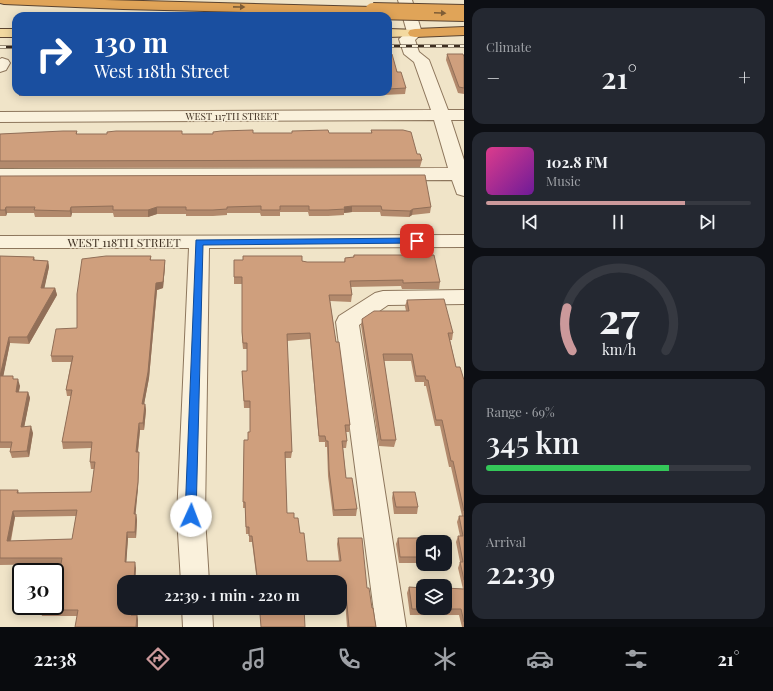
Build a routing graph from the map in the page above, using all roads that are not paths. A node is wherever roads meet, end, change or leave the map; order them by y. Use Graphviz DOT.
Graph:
graph roads {
  1 [pos="4,0"];
  2 [pos="405,0"];
  3 [pos="464,13"];
  4 [pos="464,31"];
  5 [pos="0,33"];
  6 [pos="12,33"];
  7 [pos="392,33"];
  8 [pos="415,33"];
  9 [pos="441,115"];
  10 [pos="464,115"];
  11 [pos="0,117"];
  12 [pos="0,175"];
  13 [pos="462,182"];
  14 [pos="464,241"];
  15 [pos="0,242"];
  16 [pos="199,242"];
  17 [pos="464,296"];
  18 [pos="195,575"];
  19 [pos="197,615"];
  20 [pos="198,627"];
  21 [pos="391,627"];
  1 -- 3 [label="highway, one-way, bridge"];
  2 -- 8 [label="street"];
  4 -- 8 [label="highway"];
  5 -- 6 [label="main road"];
  7 -- 8 [label="main road"];
  8 -- 9 [label="street"];
  9 -- 10 [label="street, WEST 117TH STREET"];
  9 -- 11 [label="street, WEST 117TH STREET"];
  9 -- 13 [label="street"];
  12 -- 13 [label="street"];
  14 -- 16 [label="street, WEST 118TH STREET"];
  15 -- 16 [label="street, WEST 118TH STREET"];
  16 -- 18 [label="street"];
  17 -- 21 [label="street"];
  19 -- 20 [label="street"];
}
